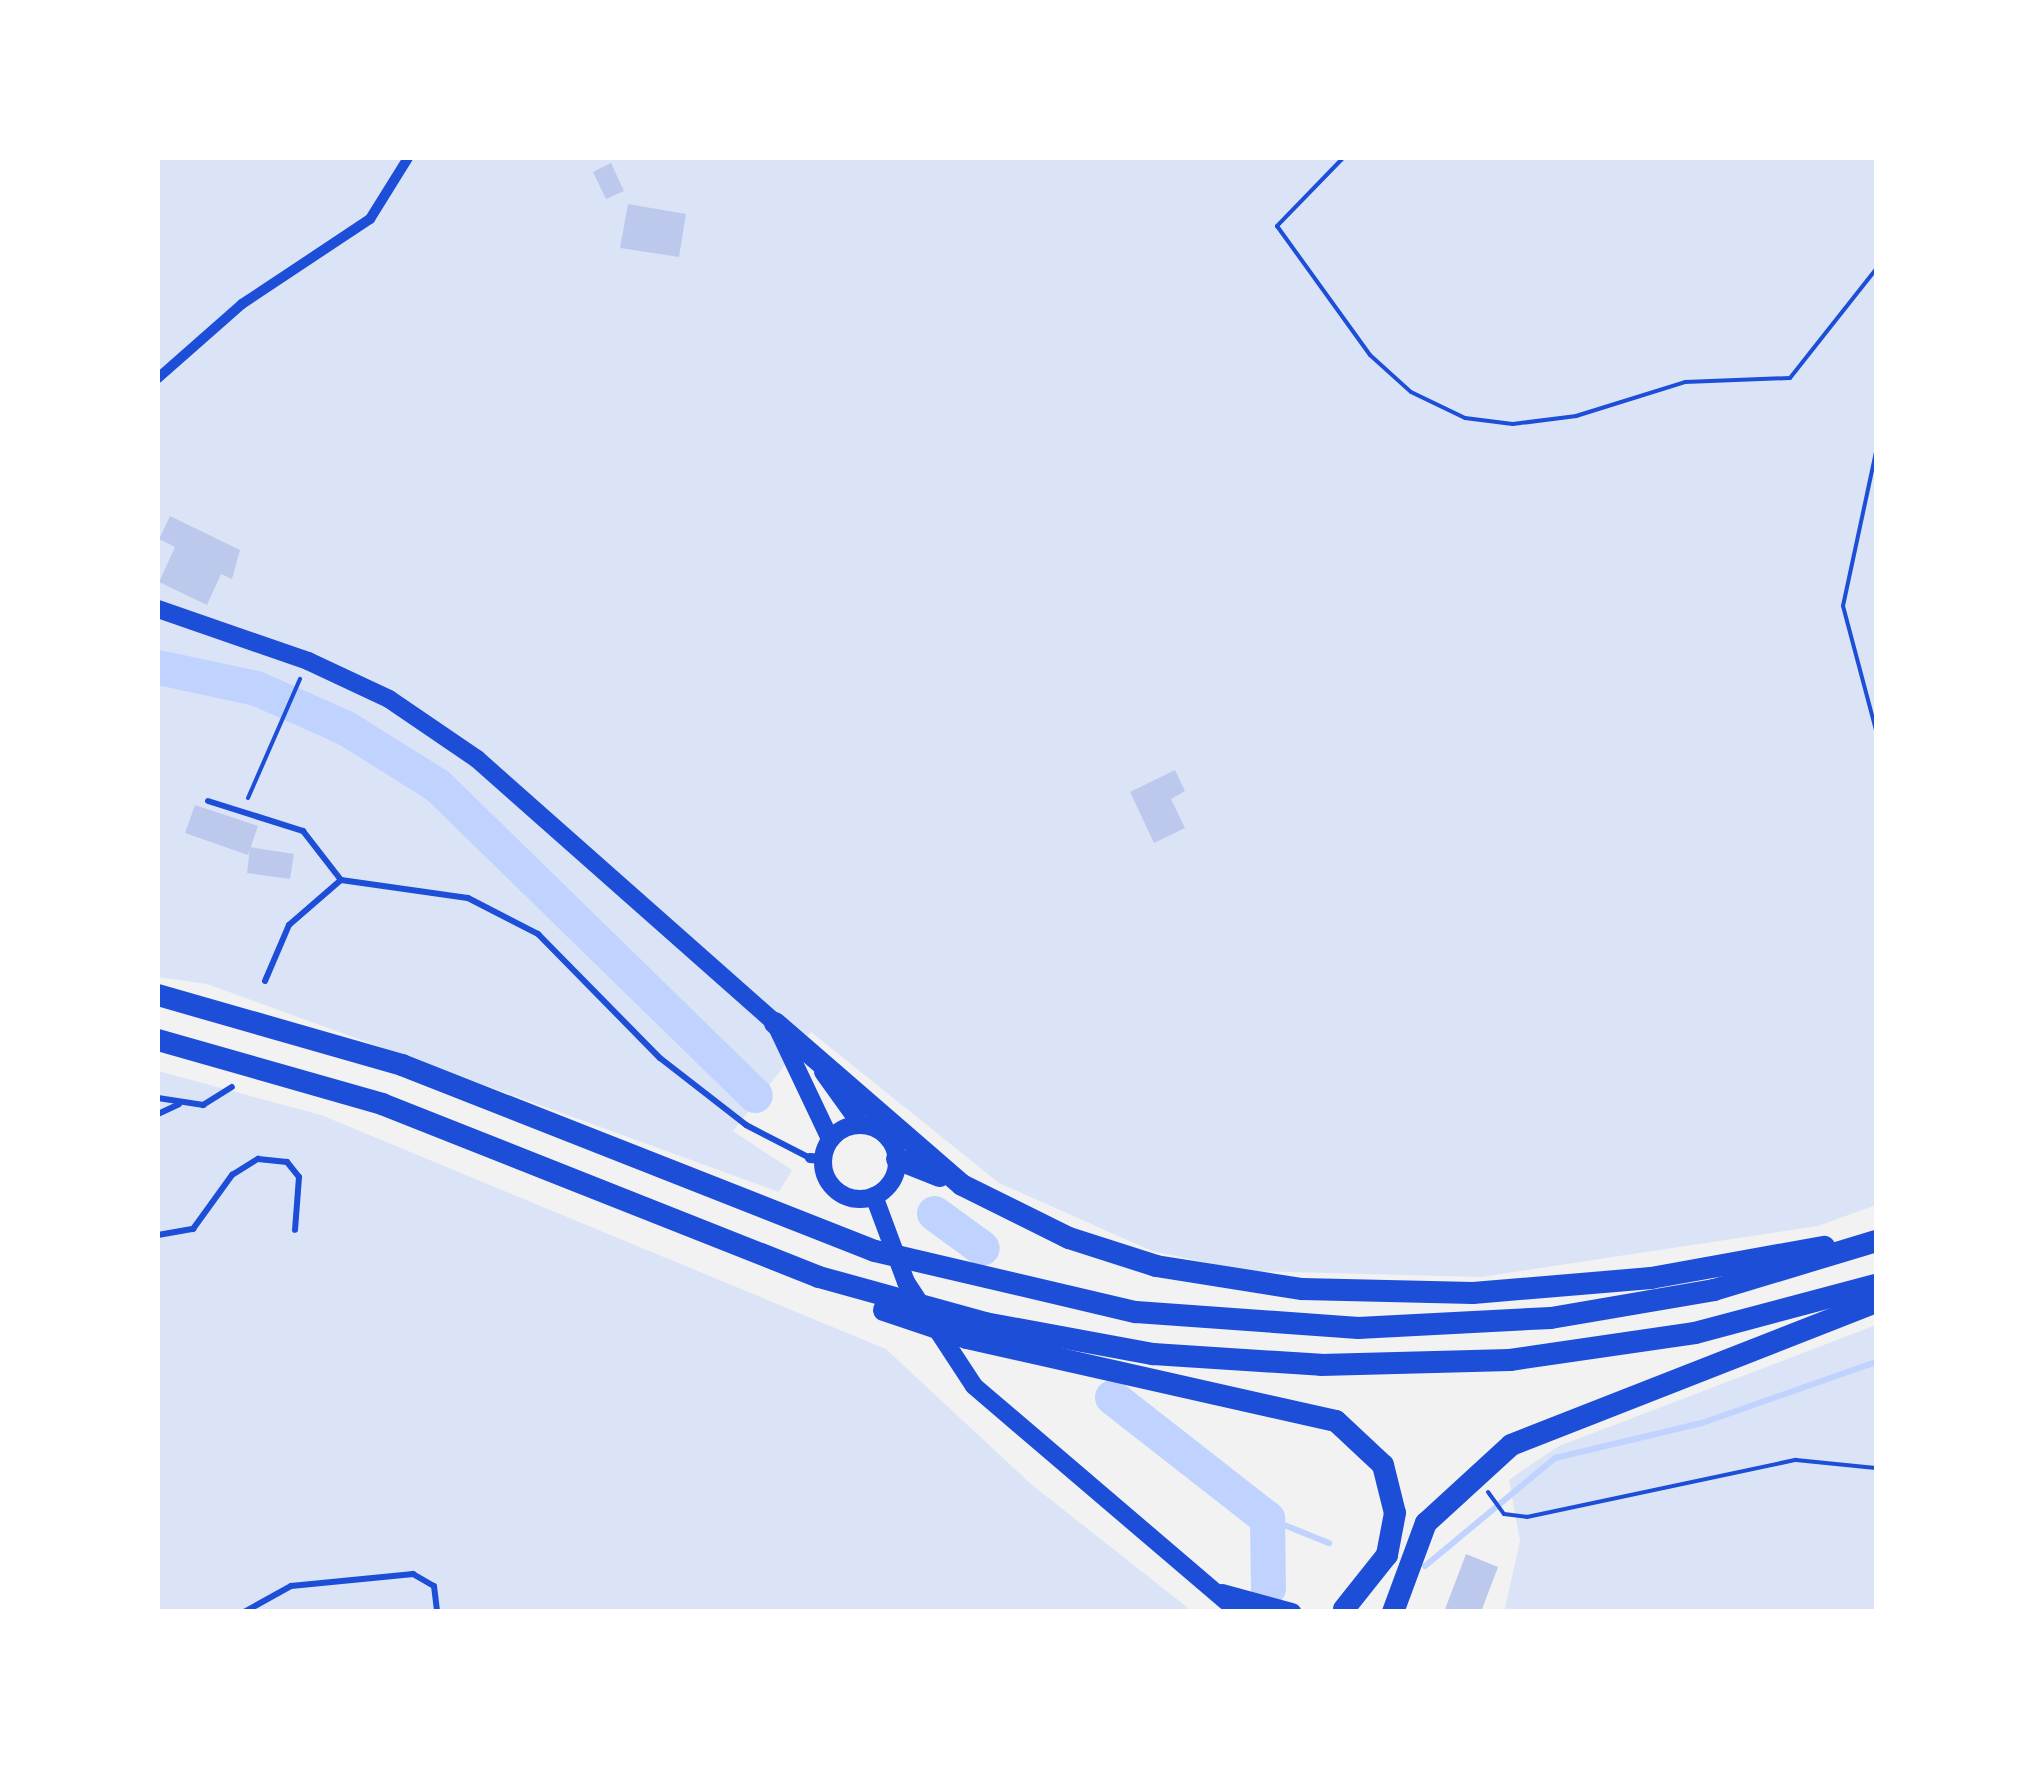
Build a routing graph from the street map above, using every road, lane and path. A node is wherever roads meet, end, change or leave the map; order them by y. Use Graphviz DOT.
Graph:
graph roads {
  1 [pos="408,158"];
  2 [pos="1343,158"];
  3 [pos="1876,269"];
  4 [pos="158,378"];
  5 [pos="1876,452"];
  6 [pos="158,609"];
  7 [pos="285,666"];
  8 [pos="318,680"];
  9 [pos="298,682"];
  10 [pos="1876,730"];
  11 [pos="208,801"];
  12 [pos="244,811"];
  13 [pos="341,880"];
  14 [pos="265,981"];
  15 [pos="158,994"];
  16 [pos="775,1023"];
  17 [pos="158,1040"];
  18 [pos="811,1056"];
  19 [pos="232,1087"];
  20 [pos="158,1098"];
  21 [pos="179,1104"];
  22 [pos="158,1114"];
  23 [pos="861,1124"];
  24 [pos="830,1140"];
  25 [pos="816,1158"];
  26 [pos="896,1160"];
  27 [pos="962,1185"];
  28 [pos="874,1196"];
  29 [pos="295,1230"];
  30 [pos="158,1235"];
  31 [pos="1876,1240"];
  32 [pos="819,1277"];
  33 [pos="1876,1286"];
  34 [pos="1876,1302"];
  35 [pos="1876,1468"];
  36 [pos="1472,1473"];
  37 [pos="1217,1592"];
  38 [pos="1343,1611"];
  39 [pos="244,1612"];
  40 [pos="437,1612"];
  41 [pos="1239,1612"];
  42 [pos="1292,1612"];
  43 [pos="1393,1612"];
  1 -- 4 [label="street"];
  2 -- 3 [label="path"];
  5 -- 10 [label="path"];
  6 -- 16 [label="main road"];
  7 -- 8 [label="path"];
  9 -- 12 [label="path"];
  11 -- 12 [label="lane"];
  12 -- 13 [label="lane"];
  13 -- 14 [label="lane"];
  13 -- 25 [label="lane"];
  15 -- 31 [label="highway"];
  16 -- 18 [label="highway"];
  16 -- 24 [label="main road"];
  17 -- 32 [label="highway"];
  18 -- 23 [label="main road"];
  18 -- 27 [label="highway"];
  19 -- 21 [label="lane"];
  20 -- 21 [label="lane"];
  21 -- 22 [label="lane"];
  23 -- 24 [label="main road"];
  23 -- 26 [label="main road"];
  24 -- 25 [label="main road"];
  25 -- 28 [label="main road"];
  26 -- 27 [label="highway"];
  26 -- 28 [label="main road"];
  27 -- 31 [label="highway"];
  28 -- 37 [label="main road"];
  29 -- 30 [label="lane"];
  32 -- 33 [label="highway"];
  32 -- 38 [label="highway"];
  34 -- 36 [label="highway"];
  35 -- 36 [label="path"];
  36 -- 43 [label="highway"];
  37 -- 41 [label="main road"];
  37 -- 42 [label="main road"];
  39 -- 40 [label="lane"];
}
